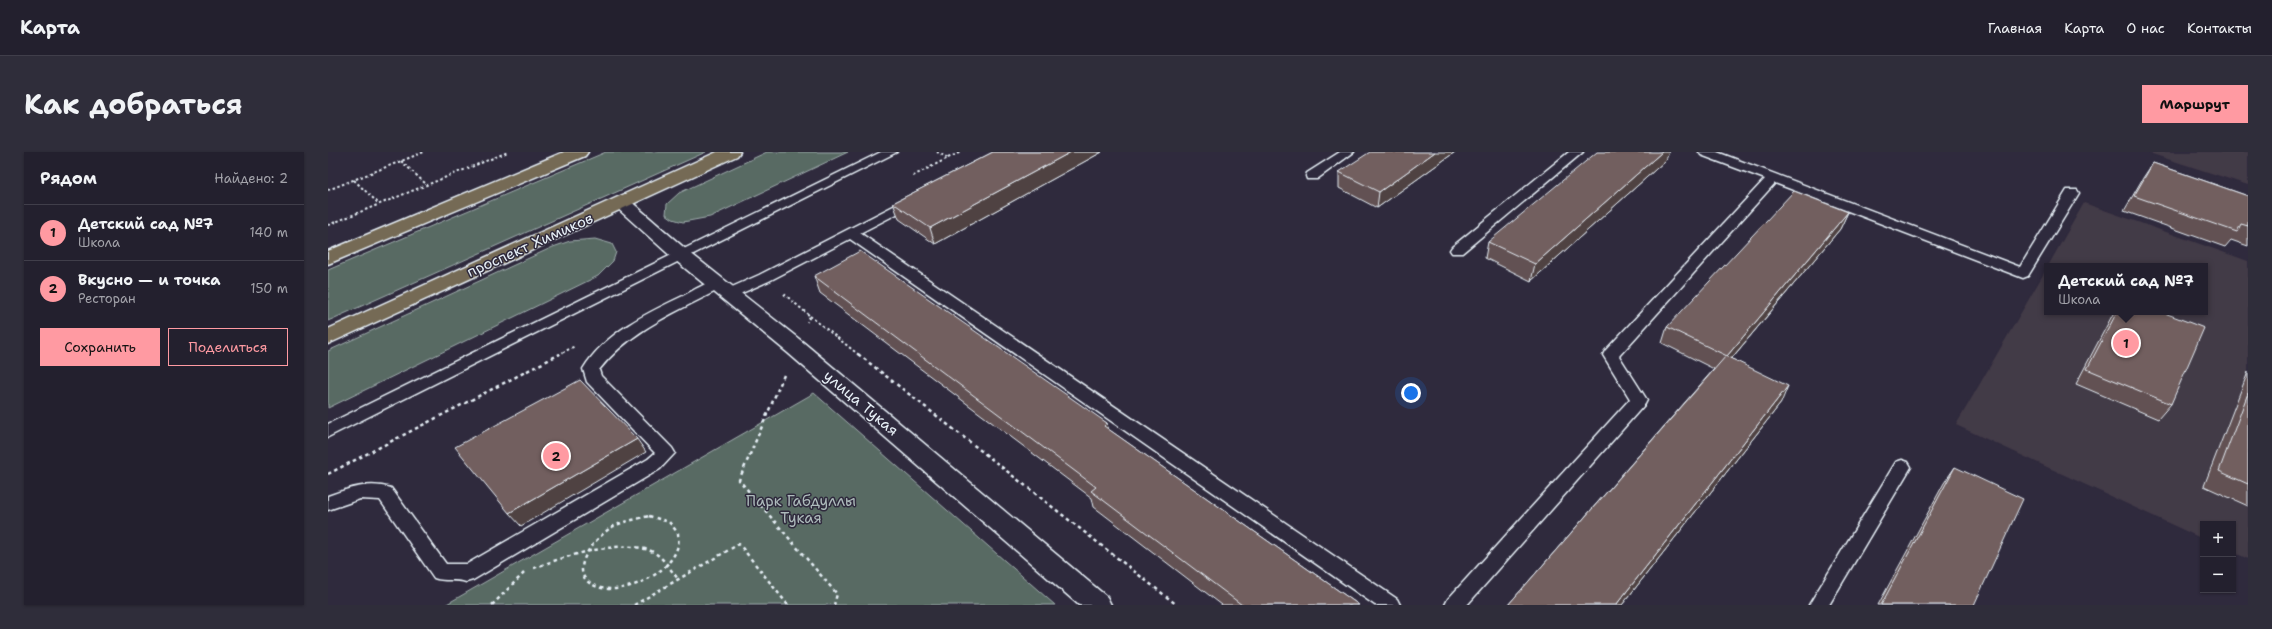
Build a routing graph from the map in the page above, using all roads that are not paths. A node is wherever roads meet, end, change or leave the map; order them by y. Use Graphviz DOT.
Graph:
graph roads {
  1 [pos="579,152"];
  2 [pos="731,152"];
  3 [pos="890,152"];
  4 [pos="1348,152"];
  5 [pos="1577,152"];
  6 [pos="1705,152"];
  7 [pos="1312,176"];
  8 [pos="1773,178"];
  9 [pos="928,192"];
  10 [pos="2072,193"];
  11 [pos="622,203"];
  12 [pos="852,232"];
  13 [pos="1457,250"];
  14 [pos="682,256"];
  15 [pos="328,258"];
  16 [pos="722,290"];
  17 [pos="328,337"];
  18 [pos="328,431"];
  19 [pos="1902,467"];
  20 [pos="328,503"];
  21 [pos="1098,605"];
  22 [pos="1390,605"];
  23 [pos="1455,605"];
  24 [pos="1819,605"];
  1 -- 15 [label="main road"];
  2 -- 11 [label="main road, проспект Химиков"];
  3 -- 14 [label="lane"];
  4 -- 7 [label="lane"];
  5 -- 13 [label="lane"];
  6 -- 8 [label="lane"];
  8 -- 10 [label="lane"];
  8 -- 23 [label="lane"];
  9 -- 12 [label="lane"];
  11 -- 14 [label="street, улица Тукая"];
  11 -- 17 [label="main road, проспект Химиков"];
  12 -- 16 [label="lane"];
  12 -- 22 [label="lane"];
  14 -- 16 [label="street, улица Тукая"];
  14 -- 18 [label="lane"];
  16 -- 20 [label="lane"];
  16 -- 21 [label="street, улица Тукая"];
  19 -- 24 [label="lane"];
}
